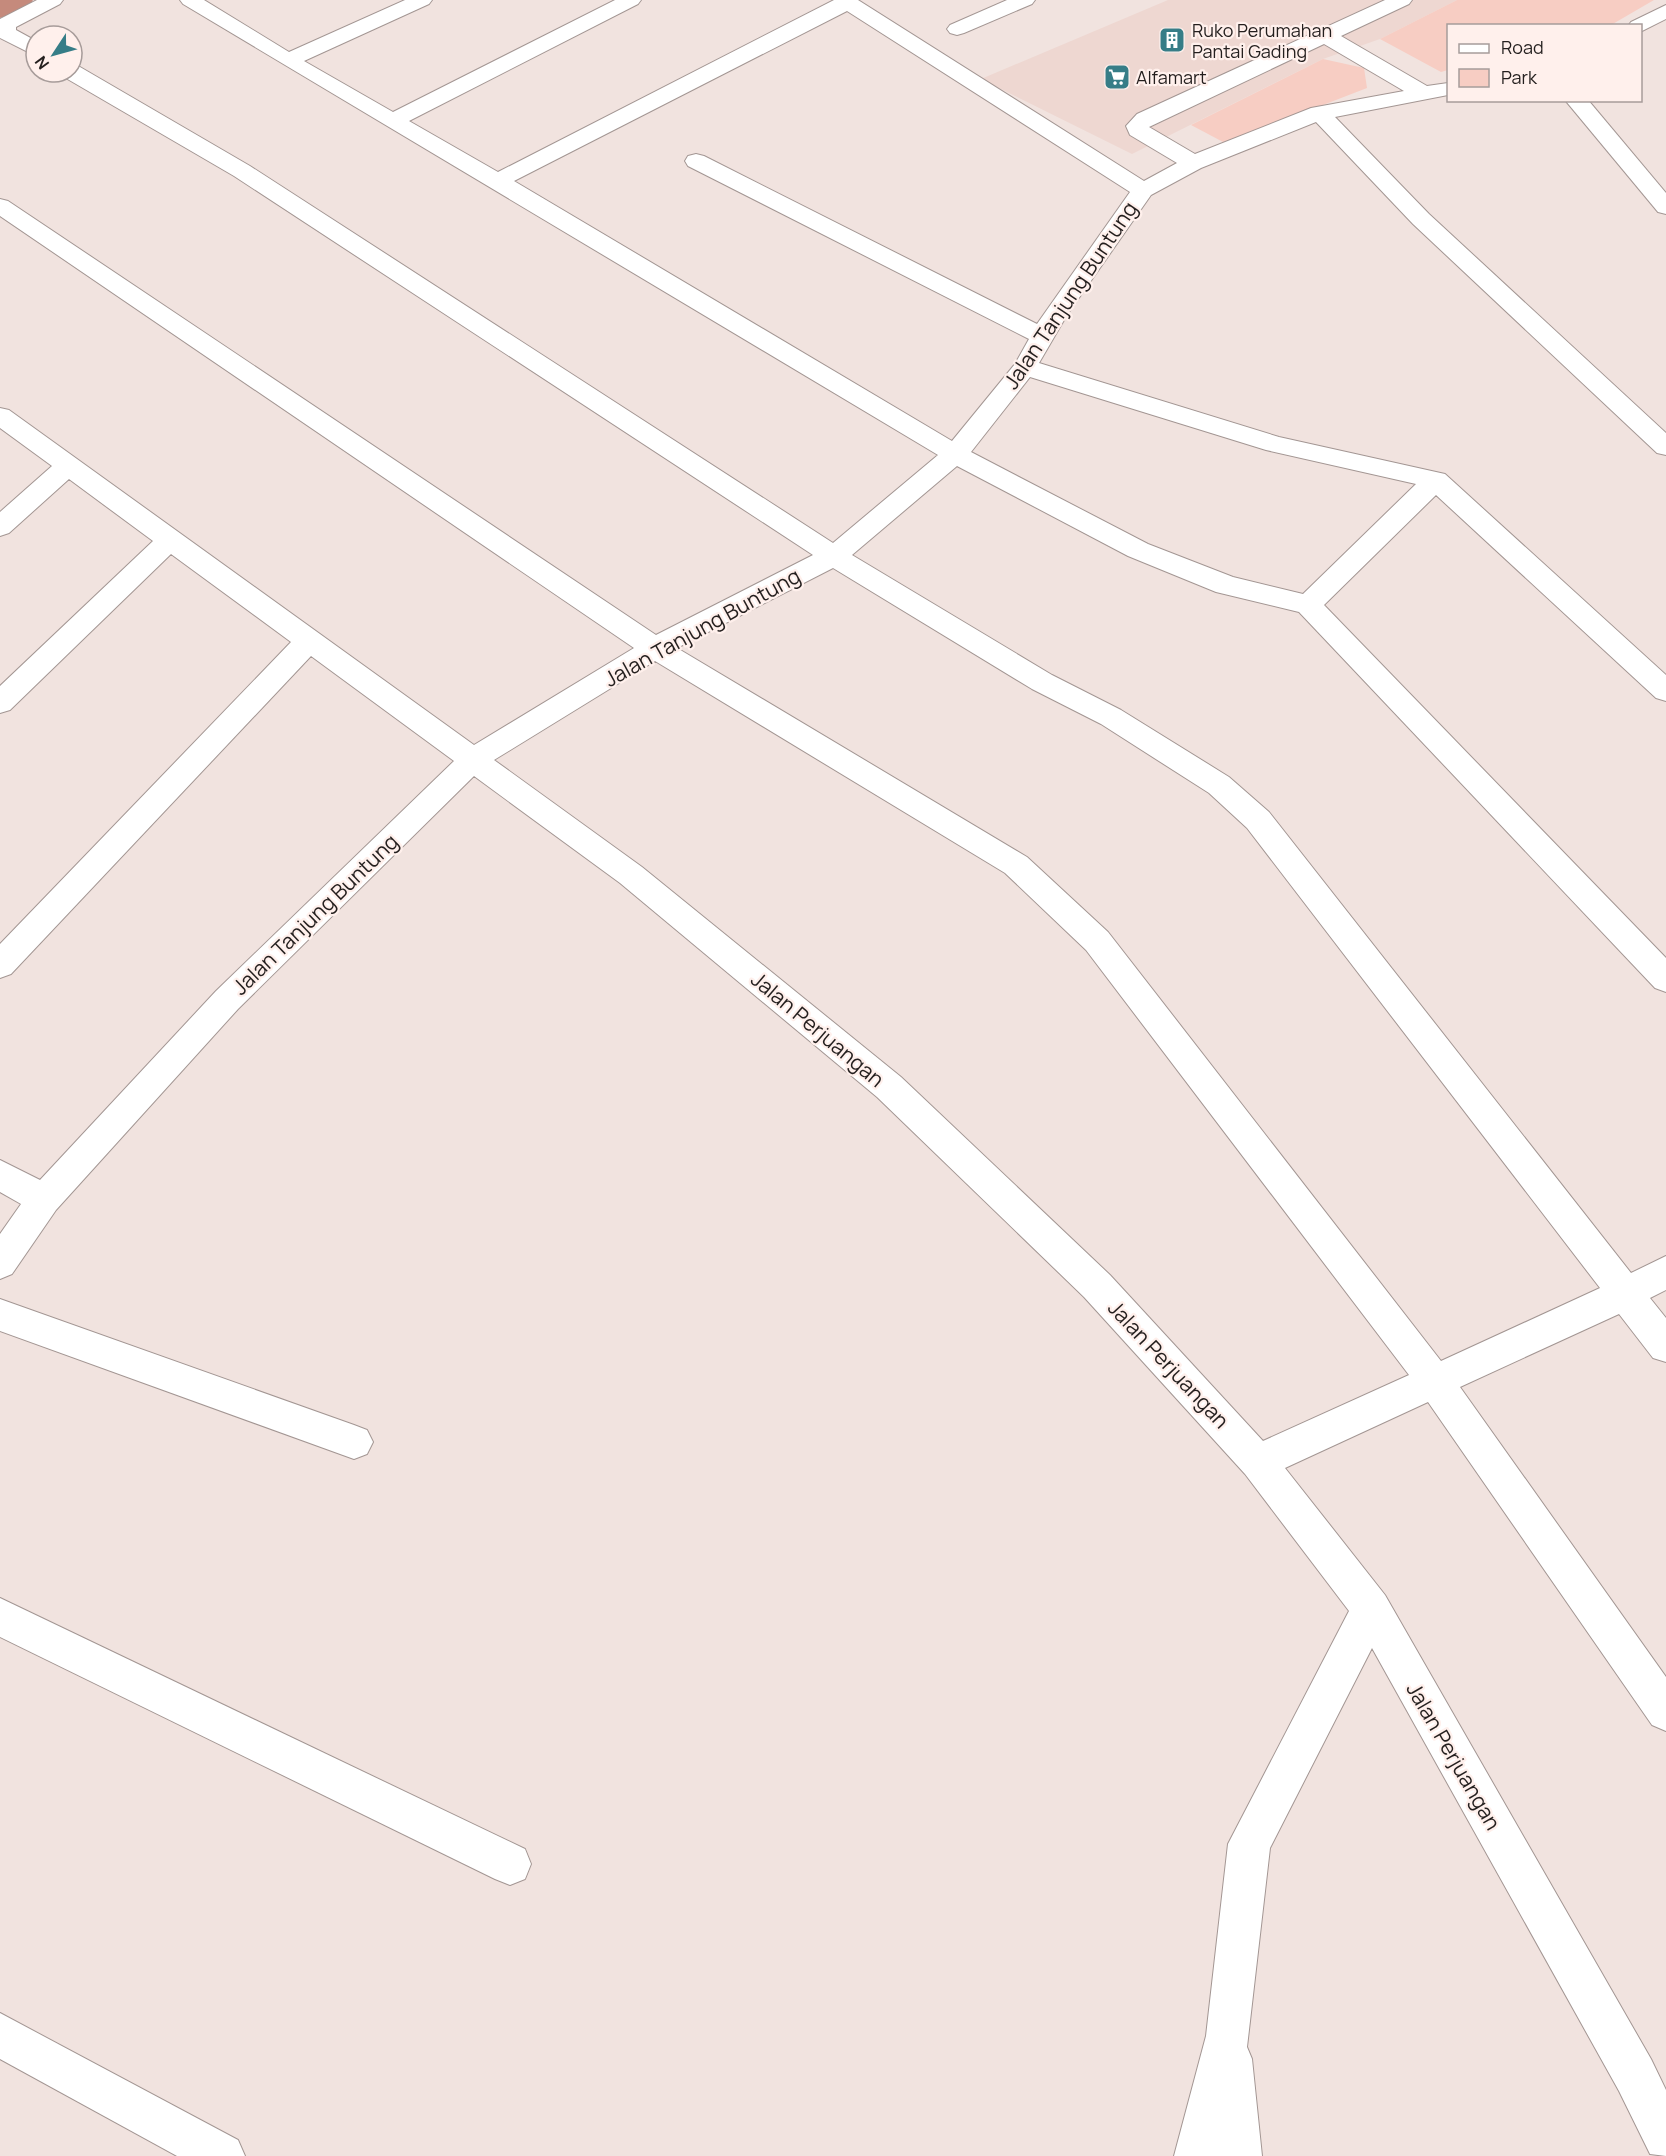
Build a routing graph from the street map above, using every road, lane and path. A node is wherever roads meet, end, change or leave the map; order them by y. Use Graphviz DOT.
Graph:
graph roads {
  1 [pos="53,0"];
  2 [pos="422,0"];
  3 [pos="631,0"];
  4 [pos="969,0"];
  5 [pos="1025,0"];
  6 [pos="1402,0"];
  7 [pos="846,1"];
  8 [pos="203,2"];
  9 [pos="992,14"];
  10 [pos="957,29"];
  11 [pos="1325,36"];
  12 [pos="24,44"];
  13 [pos="288,60"];
  14 [pos="84,79"];
  15 [pos="1437,91"];
  16 [pos="1578,102"];
  17 [pos="1319,113"];
  18 [pos="393,120"];
  19 [pos="696,160"];
  20 [pos="1193,163"];
  21 [pos="497,181"];
  22 [pos="1143,190"];
  23 [pos="0,206"];
  24 [pos="1666,207"];
  25 [pos="1043,336"];
  26 [pos="1025,367"];
  27 [pos="0,416"];
  28 [pos="1666,447"];
  29 [pos="955,454"];
  30 [pos="68,466"];
  31 [pos="1436,480"];
  32 [pos="0,527"];
  33 [pos="169,541"];
  34 [pos="834,556"];
  35 [pos="1308,605"];
  36 [pos="310,640"];
  37 [pos="655,648"];
  38 [pos="1666,691"];
  39 [pos="0,703"];
  40 [pos="474,759"];
  41 [pos="0,965"];
  42 [pos="1666,979"];
  43 [pos="0,1175"];
  44 [pos="44,1199"];
  45 [pos="0,1263"];
  46 [pos="1666,1272"];
  47 [pos="1625,1294"];
  48 [pos="0,1315"];
  49 [pos="1666,1346"];
  50 [pos="1434,1380"];
  51 [pos="354,1442"];
  52 [pos="1258,1462"];
  53 [pos="1371,1609"];
  54 [pos="0,1617"];
  55 [pos="1666,1711"];
  56 [pos="510,1864"];
  57 [pos="0,2035"];
  58 [pos="1228,2036"];
  59 [pos="1666,2138"];
  60 [pos="222,2156"];
  61 [pos="1197,2156"];
  62 [pos="1239,2156"];
  1 -- 12 [label="street"];
  2 -- 13 [label="street"];
  3 -- 18 [label="street"];
  4 -- 9 [label="street"];
  5 -- 9 [label="street"];
  6 -- 11 [label="street"];
  7 -- 21 [label="street"];
  7 -- 22 [label="street"];
  8 -- 13 [label="street"];
  9 -- 10 [label="street"];
  11 -- 15 [label="street"];
  11 -- 20 [label="street"];
  13 -- 18 [label="street"];
  14 -- 34 [label="street"];
  15 -- 17 [label="street, Jalan Tanjung Buntung"];
  16 -- 24 [label="street"];
  17 -- 20 [label="street, Jalan Tanjung Buntung"];
  17 -- 28 [label="street"];
  18 -- 21 [label="street"];
  19 -- 25 [label="street"];
  20 -- 22 [label="street, Jalan Tanjung Buntung"];
  21 -- 29 [label="street"];
  22 -- 25 [label="street, Jalan Tanjung Buntung"];
  23 -- 37 [label="street"];
  25 -- 26 [label="street, Jalan Tanjung Buntung"];
  26 -- 29 [label="street, Jalan Tanjung Buntung"];
  26 -- 31 [label="street"];
  27 -- 30 [label="street, Jalan Perjuangan"];
  29 -- 34 [label="street, Jalan Tanjung Buntung"];
  29 -- 35 [label="street"];
  30 -- 32 [label="street"];
  30 -- 33 [label="street, Jalan Perjuangan"];
  31 -- 35 [label="street"];
  31 -- 38 [label="street"];
  33 -- 36 [label="street, Jalan Perjuangan"];
  33 -- 39 [label="street"];
  34 -- 37 [label="street, Jalan Tanjung Buntung"];
  34 -- 47 [label="street"];
  35 -- 42 [label="street"];
  36 -- 40 [label="street, Jalan Perjuangan"];
  36 -- 41 [label="street"];
  37 -- 40 [label="street, Jalan Tanjung Buntung"];
  37 -- 50 [label="street"];
  40 -- 44 [label="street, Jalan Tanjung Buntung"];
  40 -- 52 [label="street, Jalan Perjuangan"];
  43 -- 44 [label="street"];
  44 -- 45 [label="street, Jalan Tanjung Buntung"];
  46 -- 47 [label="street"];
  47 -- 49 [label="street"];
  47 -- 50 [label="street"];
  48 -- 51 [label="street"];
  50 -- 52 [label="street"];
  50 -- 55 [label="street"];
  52 -- 53 [label="street, Jalan Perjuangan"];
  53 -- 58 [label="street"];
  53 -- 59 [label="street, Jalan Perjuangan"];
  54 -- 56 [label="street"];
  57 -- 60 [label="street"];
  58 -- 61 [label="street"];
  58 -- 62 [label="street"];
}
